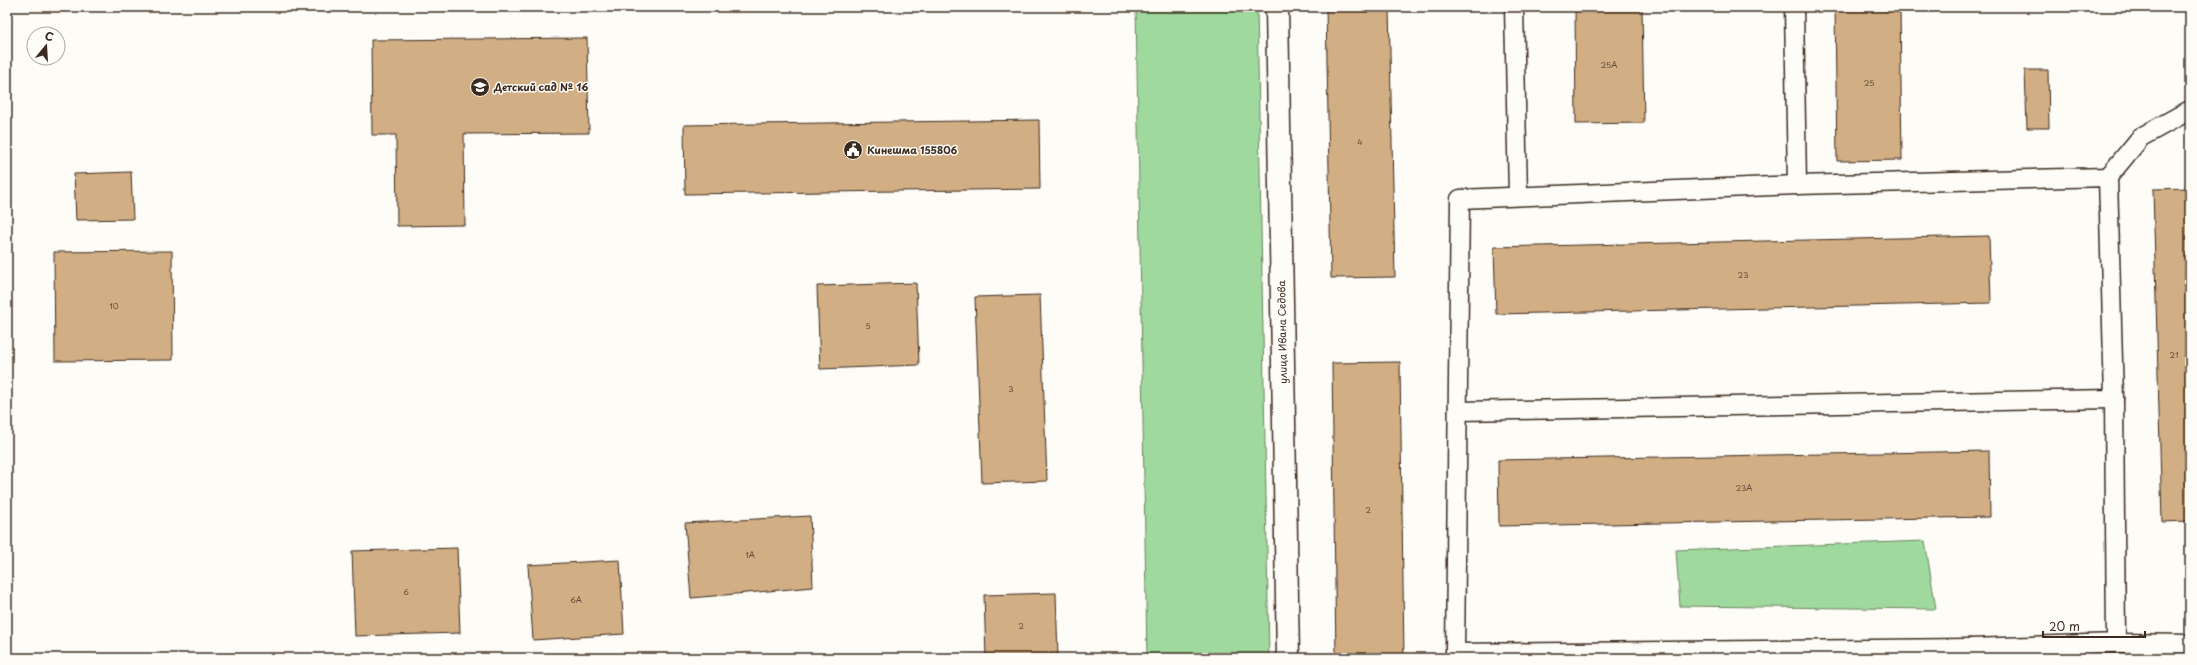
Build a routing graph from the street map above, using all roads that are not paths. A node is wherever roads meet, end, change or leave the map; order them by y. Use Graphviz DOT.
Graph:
graph roads {
  1 [pos="1277,7"];
  2 [pos="1514,7"];
  3 [pos="1794,7"];
  4 [pos="2190,110"];
  5 [pos="2108,177"];
  6 [pos="1797,185"];
  7 [pos="1518,196"];
  8 [pos="2114,399"];
  9 [pos="1458,411"];
  10 [pos="2116,643"];
  11 [pos="2190,644"];
  12 [pos="1970,653"];
  13 [pos="1455,656"];
  14 [pos="1288,658"];
  1 -- 14 [label="street, улица Ивана Седова"];
  2 -- 7 [label="lane"];
  3 -- 6 [label="lane"];
  4 -- 5 [label="lane"];
  5 -- 6 [label="lane"];
  5 -- 8 [label="lane"];
  6 -- 7 [label="lane"];
  7 -- 9 [label="lane"];
  8 -- 9 [label="lane"];
  8 -- 10 [label="lane"];
  9 -- 13 [label="lane"];
  10 -- 11 [label="lane"];
  10 -- 12 [label="lane"];
  12 -- 13 [label="lane"];
}
